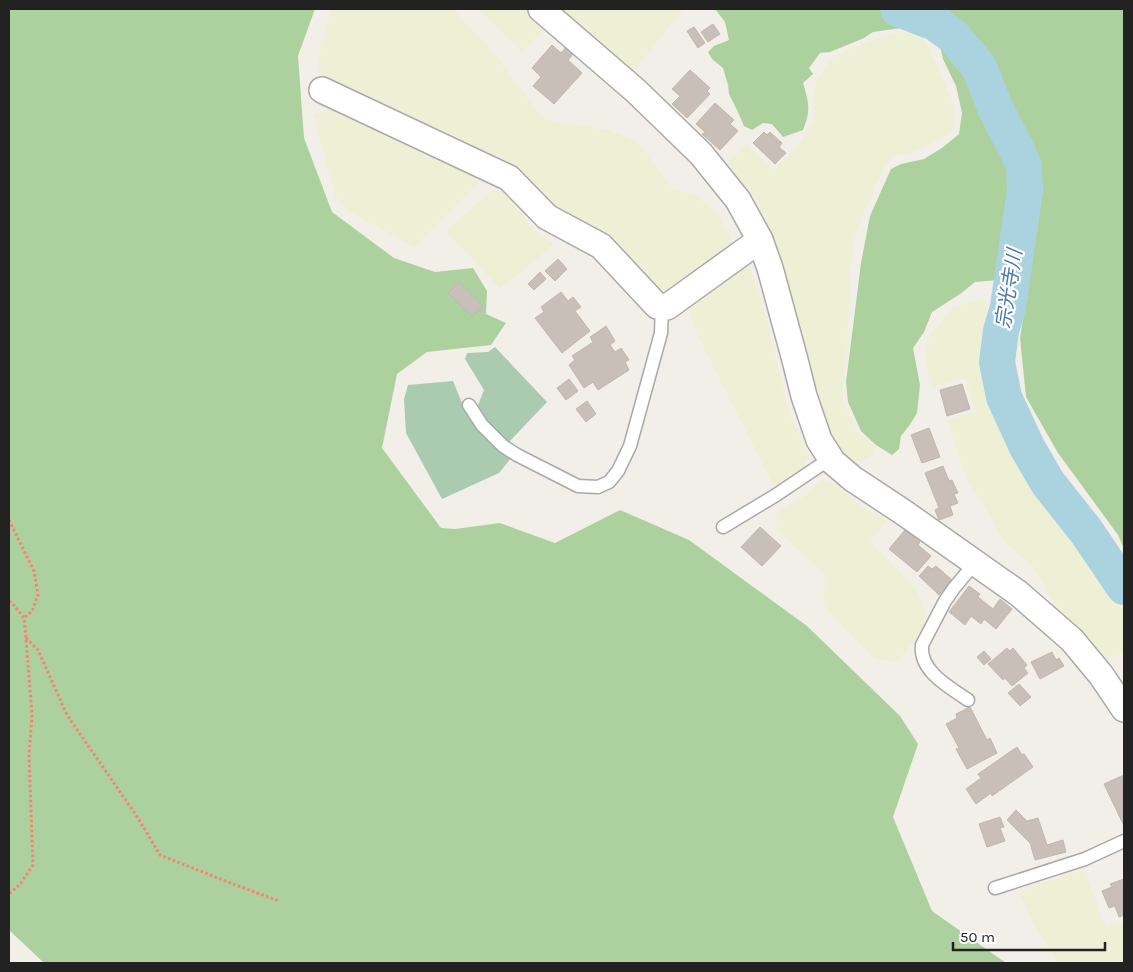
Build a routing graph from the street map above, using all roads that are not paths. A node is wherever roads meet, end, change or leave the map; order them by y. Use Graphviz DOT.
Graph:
graph roads {
  1 [pos="541,9"];
  2 [pos="322,90"];
  3 [pos="760,240"];
  4 [pos="662,306"];
  5 [pos="469,405"];
  6 [pos="832,458"];
  7 [pos="724,527"];
  8 [pos="975,563"];
  9 [pos="968,700"];
  10 [pos="1124,709"];
  11 [pos="1124,840"];
  12 [pos="995,888"];
  1 -- 3 [label="street"];
  2 -- 4 [label="street"];
  3 -- 4 [label="street"];
  3 -- 6 [label="street"];
  4 -- 5 [label="lane"];
  6 -- 7 [label="lane"];
  6 -- 8 [label="street"];
  8 -- 9 [label="lane"];
  8 -- 10 [label="street"];
  11 -- 12 [label="lane"];
}
